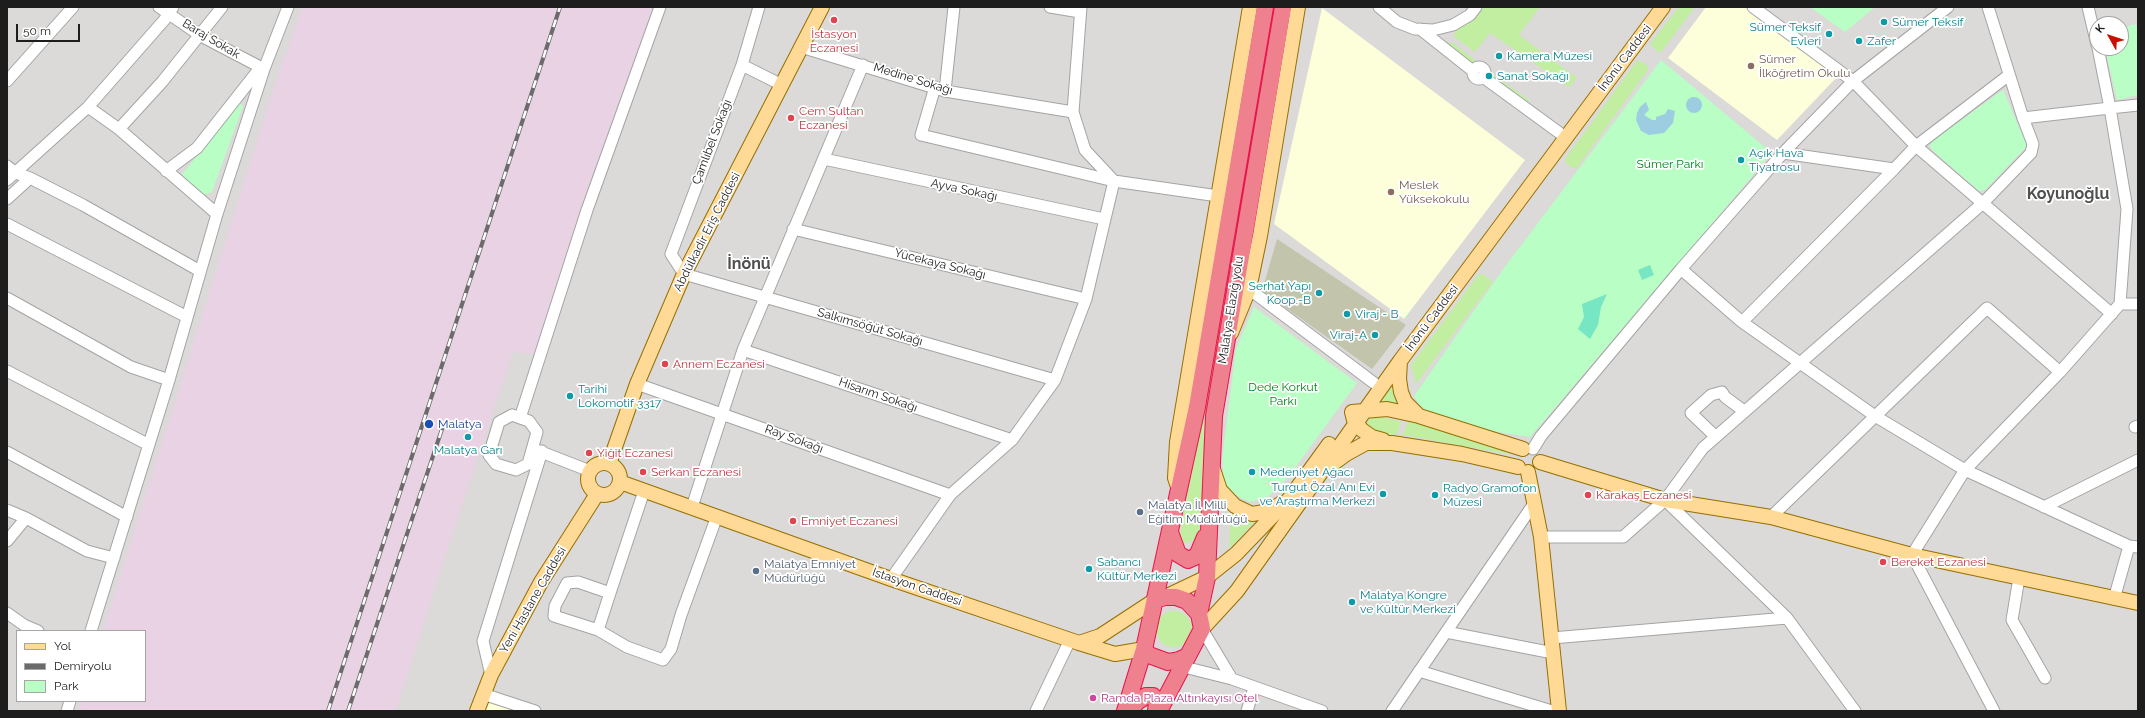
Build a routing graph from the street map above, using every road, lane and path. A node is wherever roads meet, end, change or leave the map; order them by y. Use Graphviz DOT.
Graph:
graph roads {
  1 [pos="73,7"];
  2 [pos="159,7"];
  3 [pos="222,7"];
  4 [pos="288,7"];
  5 [pos="660,7"];
  6 [pos="759,7"];
  7 [pos="822,7"];
  8 [pos="954,7"];
  9 [pos="1050,7"];
  10 [pos="1250,7"];
  11 [pos="1265,7"];
  12 [pos="1282,7"];
  13 [pos="1298,7"];
  14 [pos="1380,7"];
  15 [pos="1476,7"];
  16 [pos="1656,7"];
  17 [pos="1663,7"];
  18 [pos="1753,7"];
  19 [pos="1948,7"];
  20 [pos="1988,7"];
  21 [pos="171,10"];
  22 [pos="1080,10"];
  23 [pos="1420,29"];
  24 [pos="201,36"];
  25 [pos="801,47"];
  26 [pos="2099,56"];
  27 [pos="742,65"];
  28 [pos="863,65"];
  29 [pos="262,69"];
  30 [pos="2009,75"];
  31 [pos="7,81"];
  32 [pos="1853,81"];
  33 [pos="782,85"];
  34 [pos="940,89"];
  35 [pos="2138,105"];
  36 [pos="88,107"];
  37 [pos="2110,108"];
  38 [pos="1073,112"];
  39 [pos="2023,118"];
  40 [pos="119,129"];
  41 [pos="1561,134"];
  42 [pos="1916,146"];
  43 [pos="1783,153"];
  44 [pos="824,159"];
  45 [pos="1894,169"];
  46 [pos="166,171"];
  47 [pos="10,173"];
  48 [pos="30,178"];
  49 [pos="1114,181"];
  50 [pos="1218,196"];
  51 [pos="7,199"];
  52 [pos="1983,203"];
  53 [pos="217,214"];
  54 [pos="1104,220"];
  55 [pos="7,224"];
  56 [pos="793,229"];
  57 [pos="1681,269"];
  58 [pos="200,271"];
  59 [pos="684,274"];
  60 [pos="1248,289"];
  61 [pos="766,297"];
  62 [pos="7,298"];
  63 [pos="1086,299"];
  64 [pos="2120,304"];
  65 [pos="2138,304"];
  66 [pos="2112,314"];
  67 [pos="187,317"];
  68 [pos="1742,322"];
  69 [pos="1226,342"];
  70 [pos="743,350"];
  71 [pos="1400,361"];
  72 [pos="1799,362"];
  73 [pos="7,371"];
  74 [pos="2060,372"];
  75 [pos="169,380"];
  76 [pos="1055,380"];
  77 [pos="1374,383"];
  78 [pos="637,384"];
  79 [pos="1744,411"];
  80 [pos="723,413"];
  81 [pos="1358,415"];
  82 [pos="1419,416"];
  83 [pos="1875,416"];
  84 [pos="520,418"];
  85 [pos="1716,437"];
  86 [pos="1012,440"];
  87 [pos="1391,443"];
  88 [pos="149,445"];
  89 [pos="1528,449"];
  90 [pos="537,450"];
  91 [pos="7,452"];
  92 [pos="2138,460"];
  93 [pos="1540,462"];
  94 [pos="609,464"];
  95 [pos="1210,464"];
  96 [pos="1523,469"];
  97 [pos="1965,470"];
  98 [pos="590,471"];
  99 [pos="1318,476"];
  100 [pos="620,482"];
  101 [pos="1179,490"];
  102 [pos="644,491"];
  103 [pos="597,494"];
  104 [pos="950,495"];
  105 [pos="1289,499"];
  106 [pos="1664,500"];
  107 [pos="1535,502"];
  108 [pos="692,507"];
  109 [pos="2044,507"];
  110 [pos="7,510"];
  111 [pos="717,516"];
  112 [pos="127,517"];
  113 [pos="1771,517"];
  114 [pos="26,518"];
  115 [pos="1209,523"];
  116 [pos="1170,532"];
  117 [pos="1541,537"];
  118 [pos="7,541"];
  119 [pos="2134,546"];
  120 [pos="1912,555"];
  121 [pos="114,558"];
  122 [pos="1207,577"];
  123 [pos="2019,578"];
  124 [pos="891,579"];
  125 [pos="610,593"];
  126 [pos="1160,599"];
  127 [pos="2114,599"];
  128 [pos="2138,603"];
  129 [pos="7,613"];
  130 [pos="1787,618"];
  131 [pos="1200,622"];
  132 [pos="36,630"];
  133 [pos="92,630"];
  134 [pos="598,630"];
  135 [pos="1446,632"];
  136 [pos="1552,638"];
  137 [pos="1074,641"];
  138 [pos="1144,649"];
  139 [pos="1553,653"];
  140 [pos="1180,662"];
  141 [pos="1419,671"];
  142 [pos="491,675"];
  143 [pos="1232,678"];
  144 [pos="2045,678"];
  145 [pos="1254,688"];
  146 [pos="483,694"];
  147 [pos="517,708"];
  148 [pos="477,711"];
  149 [pos="535,711"];
  150 [pos="1036,711"];
  151 [pos="1125,711"];
  152 [pos="1129,711"];
  153 [pos="1158,711"];
  154 [pos="1247,711"];
  155 [pos="1322,711"];
  156 [pos="1392,711"];
  157 [pos="1552,711"];
  158 [pos="1558,711"];
  159 [pos="1855,711"];
  160 [pos="1994,711"];
  1 -- 31 [label="street"];
  2 -- 21 [label="street, Baraj Sokak"];
  3 -- 24 [label="street"];
  4 -- 29 [label="street"];
  5 -- 84 [label="street"];
  6 -- 27 [label="street, Çamlıbel Sokağı"];
  7 -- 25 [label="main road, Abdülkadir Eriş Caddesi"];
  8 -- 34 [label="street"];
  9 -- 22 [label="street"];
  10 -- 50 [label="main road"];
  11 -- 101 [label="highway, Malatya-Elazığ yolu"];
  12 -- 69 [label="highway, Malatya-Elazığ yolu"];
  13 -- 60 [label="main road"];
  14 -- 23 [label="street"];
  15 -- 23 [label="street"];
  16 -- 41 [label="main road, İnönü Caddesi"];
  17 -- 71 [label="main road, İnönü Caddesi"];
  18 -- 32 [label="street"];
  19 -- 32 [label="street"];
  20 -- 30 [label="street"];
  21 -- 24 [label="street, Baraj Sokak"];
  21 -- 36 [label="street"];
  22 -- 38 [label="street"];
  23 -- 41 [label="street"];
  24 -- 29 [label="street, Baraj Sokak"];
  24 -- 40 [label="street"];
  25 -- 28 [label="street, Medine Sokağı"];
  25 -- 33 [label="main road, Abdülkadir Eriş Caddesi"];
  26 -- 37 [label="street"];
  27 -- 33 [label="street"];
  27 -- 59 [label="street, Çamlıbel Sokağı"];
  28 -- 34 [label="street, Medine Sokağı"];
  28 -- 44 [label="street"];
  29 -- 46 [label="street"];
  29 -- 53 [label="street"];
  30 -- 39 [label="street"];
  30 -- 42 [label="street"];
  32 -- 42 [label="street"];
  32 -- 43 [label="street"];
  33 -- 59 [label="main road, Abdülkadir Eriş Caddesi"];
  34 -- 38 [label="street, Medine Sokağı"];
  34 -- 49 [label="street"];
  35 -- 37 [label="street"];
  36 -- 40 [label="street"];
  36 -- 47 [label="street"];
  37 -- 39 [label="street"];
  37 -- 64 [label="street"];
  38 -- 49 [label="street"];
  39 -- 52 [label="street"];
  40 -- 46 [label="street"];
  41 -- 77 [label="main road, İnönü Caddesi"];
  42 -- 45 [label="street"];
  42 -- 52 [label="street"];
  43 -- 45 [label="street"];
  43 -- 57 [label="street"];
  44 -- 54 [label="street, Ayva Sokağı"];
  44 -- 56 [label="street"];
  45 -- 68 [label="street"];
  46 -- 53 [label="street"];
  47 -- 48 [label="street"];
  48 -- 51 [label="street"];
  48 -- 58 [label="street"];
  49 -- 50 [label="street"];
  49 -- 54 [label="street"];
  50 -- 101 [label="main road"];
  52 -- 66 [label="street"];
  52 -- 72 [label="street"];
  53 -- 58 [label="street"];
  54 -- 63 [label="street"];
  55 -- 67 [label="street"];
  56 -- 61 [label="street"];
  56 -- 63 [label="street, Yücekaya Sokağı"];
  57 -- 68 [label="street"];
  57 -- 89 [label="street"];
  58 -- 67 [label="street"];
  59 -- 61 [label="street, Salkımsöğüt Sokağı"];
  59 -- 78 [label="main road, Abdülkadir Eriş Caddesi"];
  60 -- 69 [label="main road"];
  60 -- 77 [label="street"];
  61 -- 70 [label="street"];
  61 -- 76 [label="street, Salkımsöğüt Sokağı"];
  62 -- 75 [label="street"];
  63 -- 76 [label="street"];
  64 -- 65 [label="street"];
  64 -- 66 [label="street"];
  66 -- 74 [label="street"];
  67 -- 75 [label="street"];
  68 -- 72 [label="street"];
  69 -- 95 [label="highway, Malatya-Elazığ yolu"];
  70 -- 80 [label="street"];
  70 -- 86 [label="street, Hisarım Sokağı"];
  71 -- 81 [label="main road, İnönü Caddesi"];
  71 -- 82 [label="main road"];
  72 -- 79 [label="street"];
  72 -- 83 [label="street"];
  73 -- 88 [label="street"];
  74 -- 83 [label="street"];
  74 -- 97 [label="street"];
  75 -- 88 [label="street"];
  76 -- 86 [label="street"];
  77 -- 81 [label="main road, İnönü Caddesi"];
  78 -- 80 [label="street, Ray Sokağı"];
  78 -- 94 [label="main road, Abdülkadir Eriş Caddesi"];
  79 -- 85 [label="street"];
  79 -- 85 [label="street"];
  80 -- 104 [label="street, Ray Sokağı"];
  80 -- 108 [label="street"];
  81 -- 82 [label="main road"];
  81 -- 87 [label="main road"];
  81 -- 99 [label="main road, İnönü Caddesi"];
  81 -- 105 [label="main road"];
  82 -- 89 [label="main road"];
  83 -- 97 [label="street"];
  83 -- 113 [label="street"];
  84 -- 90 [label="street"];
  84 -- 90 [label="street"];
  85 -- 106 [label="street"];
  86 -- 104 [label="street"];
  87 -- 96 [label="main road"];
  87 -- 99 [label="main road"];
  88 -- 112 [label="street"];
  89 -- 93 [label="main road"];
  89 -- 96 [label="main road"];
  90 -- 98 [label="street"];
  90 -- 142 [label="street"];
  91 -- 112 [label="street"];
  92 -- 109 [label="street"];
  93 -- 96 [label="main road"];
  93 -- 106 [label="main road"];
  94 -- 98 [label="main road"];
  94 -- 100 [label="main road"];
  95 -- 105 [label="main road"];
  95 -- 115 [label="highway, Malatya-Elazığ yolu"];
  96 -- 107 [label="main road"];
  97 -- 109 [label="street"];
  97 -- 120 [label="street"];
  98 -- 103 [label="main road"];
  99 -- 131 [label="main road, İnönü Caddesi"];
  100 -- 102 [label="main road, İstasyon Caddesi"];
  100 -- 103 [label="main road"];
  101 -- 116 [label="highway, Malatya-Elazığ yolu"];
  102 -- 108 [label="main road, İstasyon Caddesi"];
  102 -- 125 [label="street"];
  103 -- 142 [label="main road, Yeni Hastane Caddesi"];
  104 -- 124 [label="street"];
  105 -- 122 [label="main road"];
  106 -- 113 [label="main road"];
  106 -- 117 [label="street"];
  106 -- 130 [label="street"];
  107 -- 117 [label="main road"];
  107 -- 135 [label="street"];
  108 -- 111 [label="main road, İstasyon Caddesi"];
  109 -- 119 [label="street"];
  110 -- 114 [label="street"];
  111 -- 124 [label="main road, İstasyon Caddesi"];
  111 -- 134 [label="street"];
  112 -- 121 [label="street"];
  113 -- 120 [label="main road"];
  114 -- 118 [label="street"];
  114 -- 121 [label="street"];
  115 -- 116 [label="highway"];
  115 -- 122 [label="highway, Malatya-Elazığ yolu"];
  116 -- 126 [label="highway, Malatya-Elazığ yolu"];
  117 -- 136 [label="main road"];
  119 -- 127 [label="street"];
  120 -- 123 [label="main road"];
  120 -- 160 [label="street"];
  121 -- 133 [label="street"];
  122 -- 126 [label="main road"];
  122 -- 131 [label="highway, Malatya-Elazığ yolu"];
  123 -- 127 [label="main road"];
  123 -- 144 [label="street"];
  124 -- 137 [label="main road, İstasyon Caddesi"];
  125 -- 134 [label="street"];
  125 -- 134 [label="street"];
  126 -- 131 [label="highway"];
  126 -- 137 [label="main road"];
  126 -- 138 [label="highway, Malatya-Elazığ yolu"];
  127 -- 128 [label="main road"];
  129 -- 132 [label="street"];
  130 -- 136 [label="street"];
  130 -- 159 [label="street"];
  131 -- 140 [label="highway, Malatya-Elazığ yolu"];
  131 -- 143 [label="street"];
  135 -- 139 [label="street"];
  135 -- 141 [label="street"];
  136 -- 139 [label="main road"];
  137 -- 138 [label="main road, İstasyon Caddesi"];
  137 -- 150 [label="street"];
  138 -- 140 [label="highway"];
  138 -- 151 [label="highway"];
  139 -- 158 [label="main road"];
  140 -- 143 [label="street"];
  140 -- 153 [label="highway"];
  141 -- 156 [label="street"];
  141 -- 157 [label="street"];
  142 -- 146 [label="main road, Yeni Hastane Caddesi"];
  143 -- 145 [label="street"];
  145 -- 154 [label="street"];
  145 -- 155 [label="street"];
  146 -- 147 [label="street"];
  146 -- 148 [label="main road, Yeni Hastane Caddesi"];
  147 -- 149 [label="street"];
  152 -- 153 [label="highway"];
}
